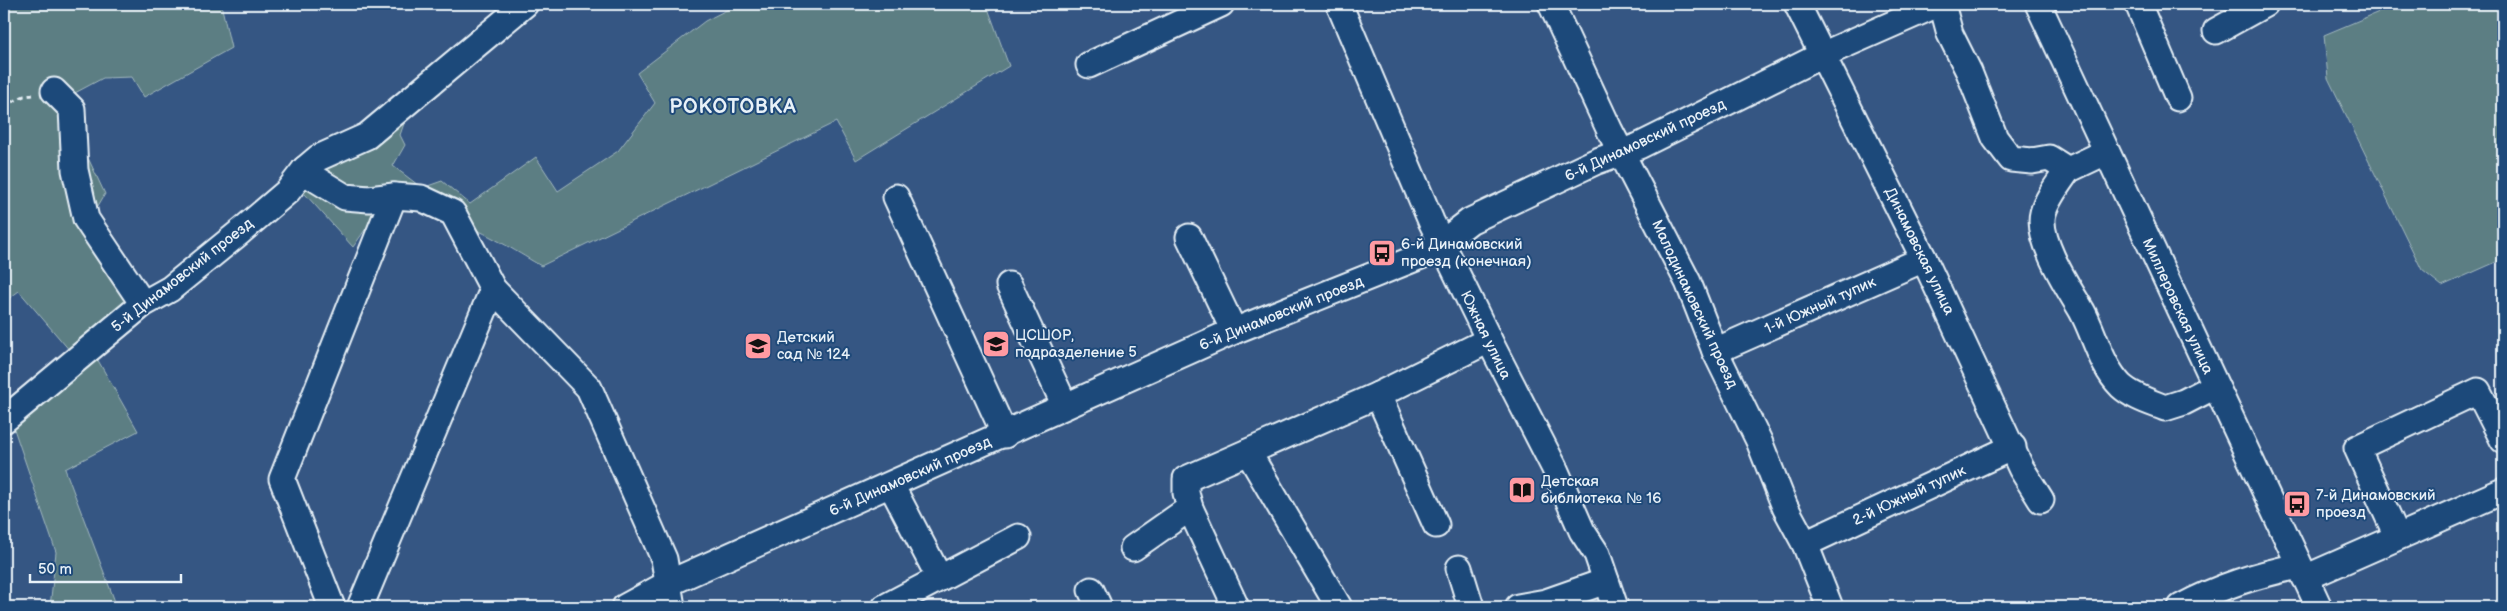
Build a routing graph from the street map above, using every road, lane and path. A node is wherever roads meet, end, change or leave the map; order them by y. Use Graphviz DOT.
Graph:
graph roads {
  1 [pos="525,4"];
  2 [pos="1221,4"];
  3 [pos="1339,4"];
  4 [pos="1551,4"];
  5 [pos="1797,4"];
  6 [pos="1938,4"];
  7 [pos="1942,4"];
  8 [pos="2038,4"];
  9 [pos="2138,4"];
  10 [pos="2265,4"];
  11 [pos="2216,31"];
  12 [pos="1822,55"];
  13 [pos="1089,66"];
  14 [pos="54,91"];
  15 [pos="2178,98"];
  16 [pos="4,106"];
  17 [pos="1621,152"];
  18 [pos="2106,152"];
  19 [pos="305,169"];
  20 [pos="2068,170"];
  21 [pos="394,196"];
  22 [pos="896,197"];
  23 [pos="1189,237"];
  24 [pos="1443,242"];
  25 [pos="1924,259"];
  26 [pos="1009,285"];
  27 [pos="493,289"];
  28 [pos="143,304"];
  29 [pos="1234,331"];
  30 [pos="1488,340"];
  31 [pos="1715,351"];
  32 [pos="2215,386"];
  33 [pos="1378,395"];
  34 [pos="1065,406"];
  35 [pos="4,420"];
  36 [pos="1005,435"];
  37 [pos="2503,440"];
  38 [pos="2013,447"];
  39 [pos="1248,452"];
  40 [pos="891,485"];
  41 [pos="2503,491"];
  42 [pos="2041,500"];
  43 [pos="1190,508"];
  44 [pos="1436,525"];
  45 [pos="2398,536"];
  46 [pos="1018,537"];
  47 [pos="1805,544"];
  48 [pos="1133,548"];
  49 [pos="1458,568"];
  50 [pos="2302,572"];
  51 [pos="939,577"];
  52 [pos="1606,581"];
  53 [pos="671,595"];
  54 [pos="332,607"];
  55 [pos="360,607"];
  56 [pos="625,607"];
  57 [pos="885,607"];
  58 [pos="1236,607"];
  59 [pos="1339,607"];
  60 [pos="1471,607"];
  61 [pos="1518,607"];
  62 [pos="1615,607"];
  63 [pos="1830,607"];
  64 [pos="2181,607"];
  65 [pos="2319,607"];
  1 -- 19 [label="street, 5-й Динамовский проезд"];
  2 -- 13 [label="street"];
  3 -- 24 [label="street, Южная улица"];
  4 -- 17 [label="street, Малодинамовский проезд"];
  5 -- 12 [label="street, Динамовская улица"];
  6 -- 12 [label="street, 6-й Динамовский проезд"];
  7 -- 20 [label="street"];
  8 -- 18 [label="street, Миллеровская улица"];
  9 -- 15 [label="street"];
  10 -- 11 [label="street"];
  12 -- 17 [label="street, 6-й Динамовский проезд"];
  12 -- 25 [label="street, Динамовская улица"];
  14 -- 16 [label="path"];
  14 -- 28 [label="street"];
  17 -- 24 [label="street, 6-й Динамовский проезд"];
  17 -- 31 [label="street, Малодинамовский проезд"];
  18 -- 20 [label="street"];
  18 -- 32 [label="street, Миллеровская улица"];
  19 -- 21 [label="street"];
  19 -- 28 [label="street, 5-й Динамовский проезд"];
  20 -- 32 [label="street"];
  21 -- 27 [label="street"];
  21 -- 54 [label="street"];
  22 -- 36 [label="street"];
  23 -- 29 [label="street"];
  24 -- 29 [label="street, 6-й Динамовский проезд"];
  24 -- 30 [label="street, Южная улица"];
  25 -- 31 [label="street, 1-й Южный тупик"];
  25 -- 38 [label="street, Динамовская улица"];
  26 -- 34 [label="street"];
  27 -- 53 [label="street"];
  27 -- 55 [label="street"];
  28 -- 35 [label="street, 5-й Динамовский проезд"];
  29 -- 34 [label="street, 6-й Динамовский проезд"];
  30 -- 33 [label="street"];
  30 -- 52 [label="street, Южная улица"];
  31 -- 47 [label="street, Малодинамовский проезд"];
  32 -- 50 [label="street, Миллеровская улица"];
  33 -- 39 [label="street"];
  33 -- 44 [label="street"];
  34 -- 36 [label="street, 6-й Динамовский проезд"];
  36 -- 40 [label="street, 6-й Динамовский проезд"];
  37 -- 45 [label="street"];
  38 -- 42 [label="street, Динамовская улица"];
  38 -- 47 [label="street, 2-й Южный тупик"];
  39 -- 43 [label="street"];
  39 -- 59 [label="street"];
  40 -- 51 [label="street"];
  40 -- 53 [label="street, 6-й Динамовский проезд"];
  41 -- 45 [label="street"];
  43 -- 48 [label="street"];
  43 -- 58 [label="street"];
  45 -- 50 [label="street"];
  46 -- 51 [label="street"];
  47 -- 63 [label="street, Малодинамовский проезд"];
  49 -- 60 [label="street"];
  50 -- 64 [label="street"];
  50 -- 65 [label="street, Миллеровская улица"];
  51 -- 57 [label="street"];
  52 -- 61 [label="street"];
  52 -- 62 [label="street, Южная улица"];
  53 -- 56 [label="street, 6-й Динамовский проезд"];
}
